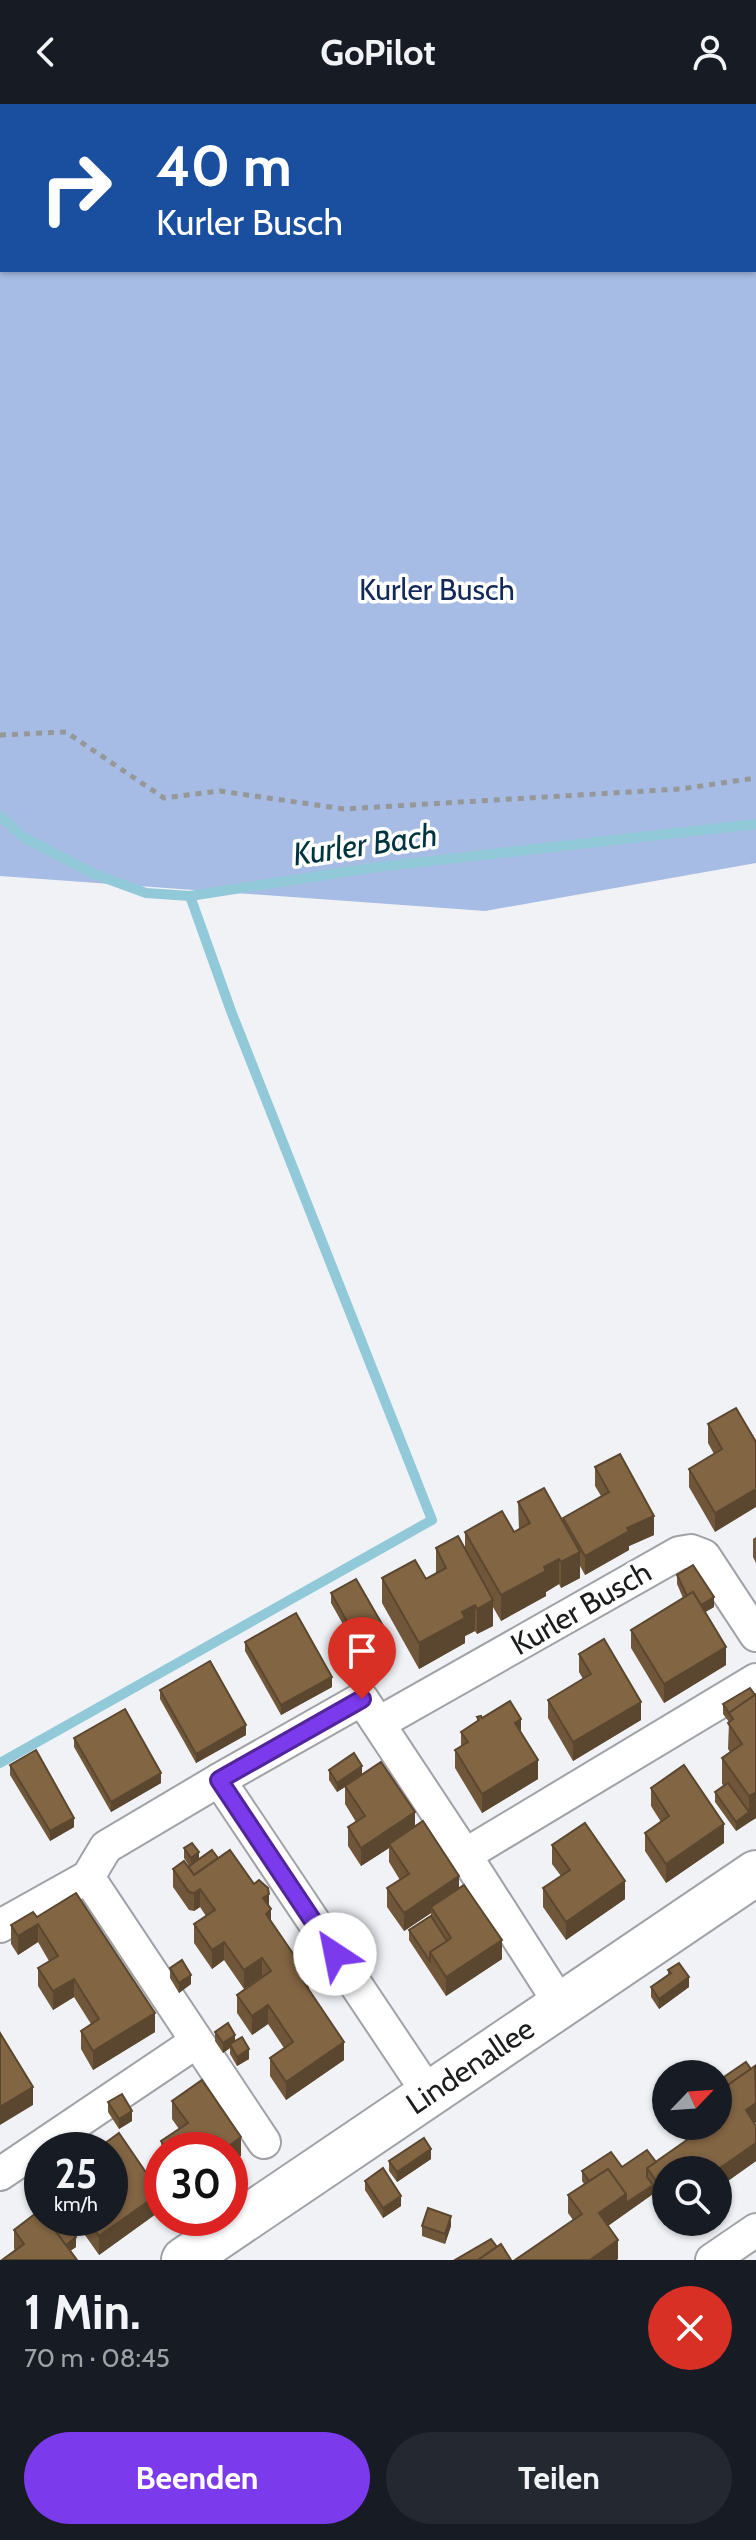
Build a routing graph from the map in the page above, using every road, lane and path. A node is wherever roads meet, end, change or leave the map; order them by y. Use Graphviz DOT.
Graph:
graph roads {
  1 [pos="0,735"];
  2 [pos="756,778"];
  3 [pos="756,1635"];
  4 [pos="756,1680"];
  5 [pos="379,1723"];
  6 [pos="219,1780"];
  7 [pos="465,1855"];
  8 [pos="756,1873"];
  9 [pos="88,1877"];
  10 [pos="0,1926"];
  11 [pos="561,2005"];
  12 [pos="196,2042"];
  13 [pos="429,2094"];
  14 [pos="264,2142"];
  15 [pos="0,2174"];
  16 [pos="756,2230"];
  17 [pos="184,2260"];
  18 [pos="712,2260"];
  1 -- 2 [label="path"];
  3 -- 5 [label="street, Kurler Busch"];
  4 -- 7 [label="street"];
  5 -- 6 [label="street"];
  5 -- 7 [label="street"];
  6 -- 9 [label="street"];
  6 -- 13 [label="street"];
  7 -- 11 [label="street"];
  8 -- 11 [label="main road, Lindenallee"];
  9 -- 10 [label="street"];
  9 -- 12 [label="street"];
  11 -- 13 [label="main road, Lindenallee"];
  12 -- 14 [label="street"];
  12 -- 15 [label="street"];
  13 -- 17 [label="main road, Lindenallee"];
  16 -- 18 [label="street"];
}
